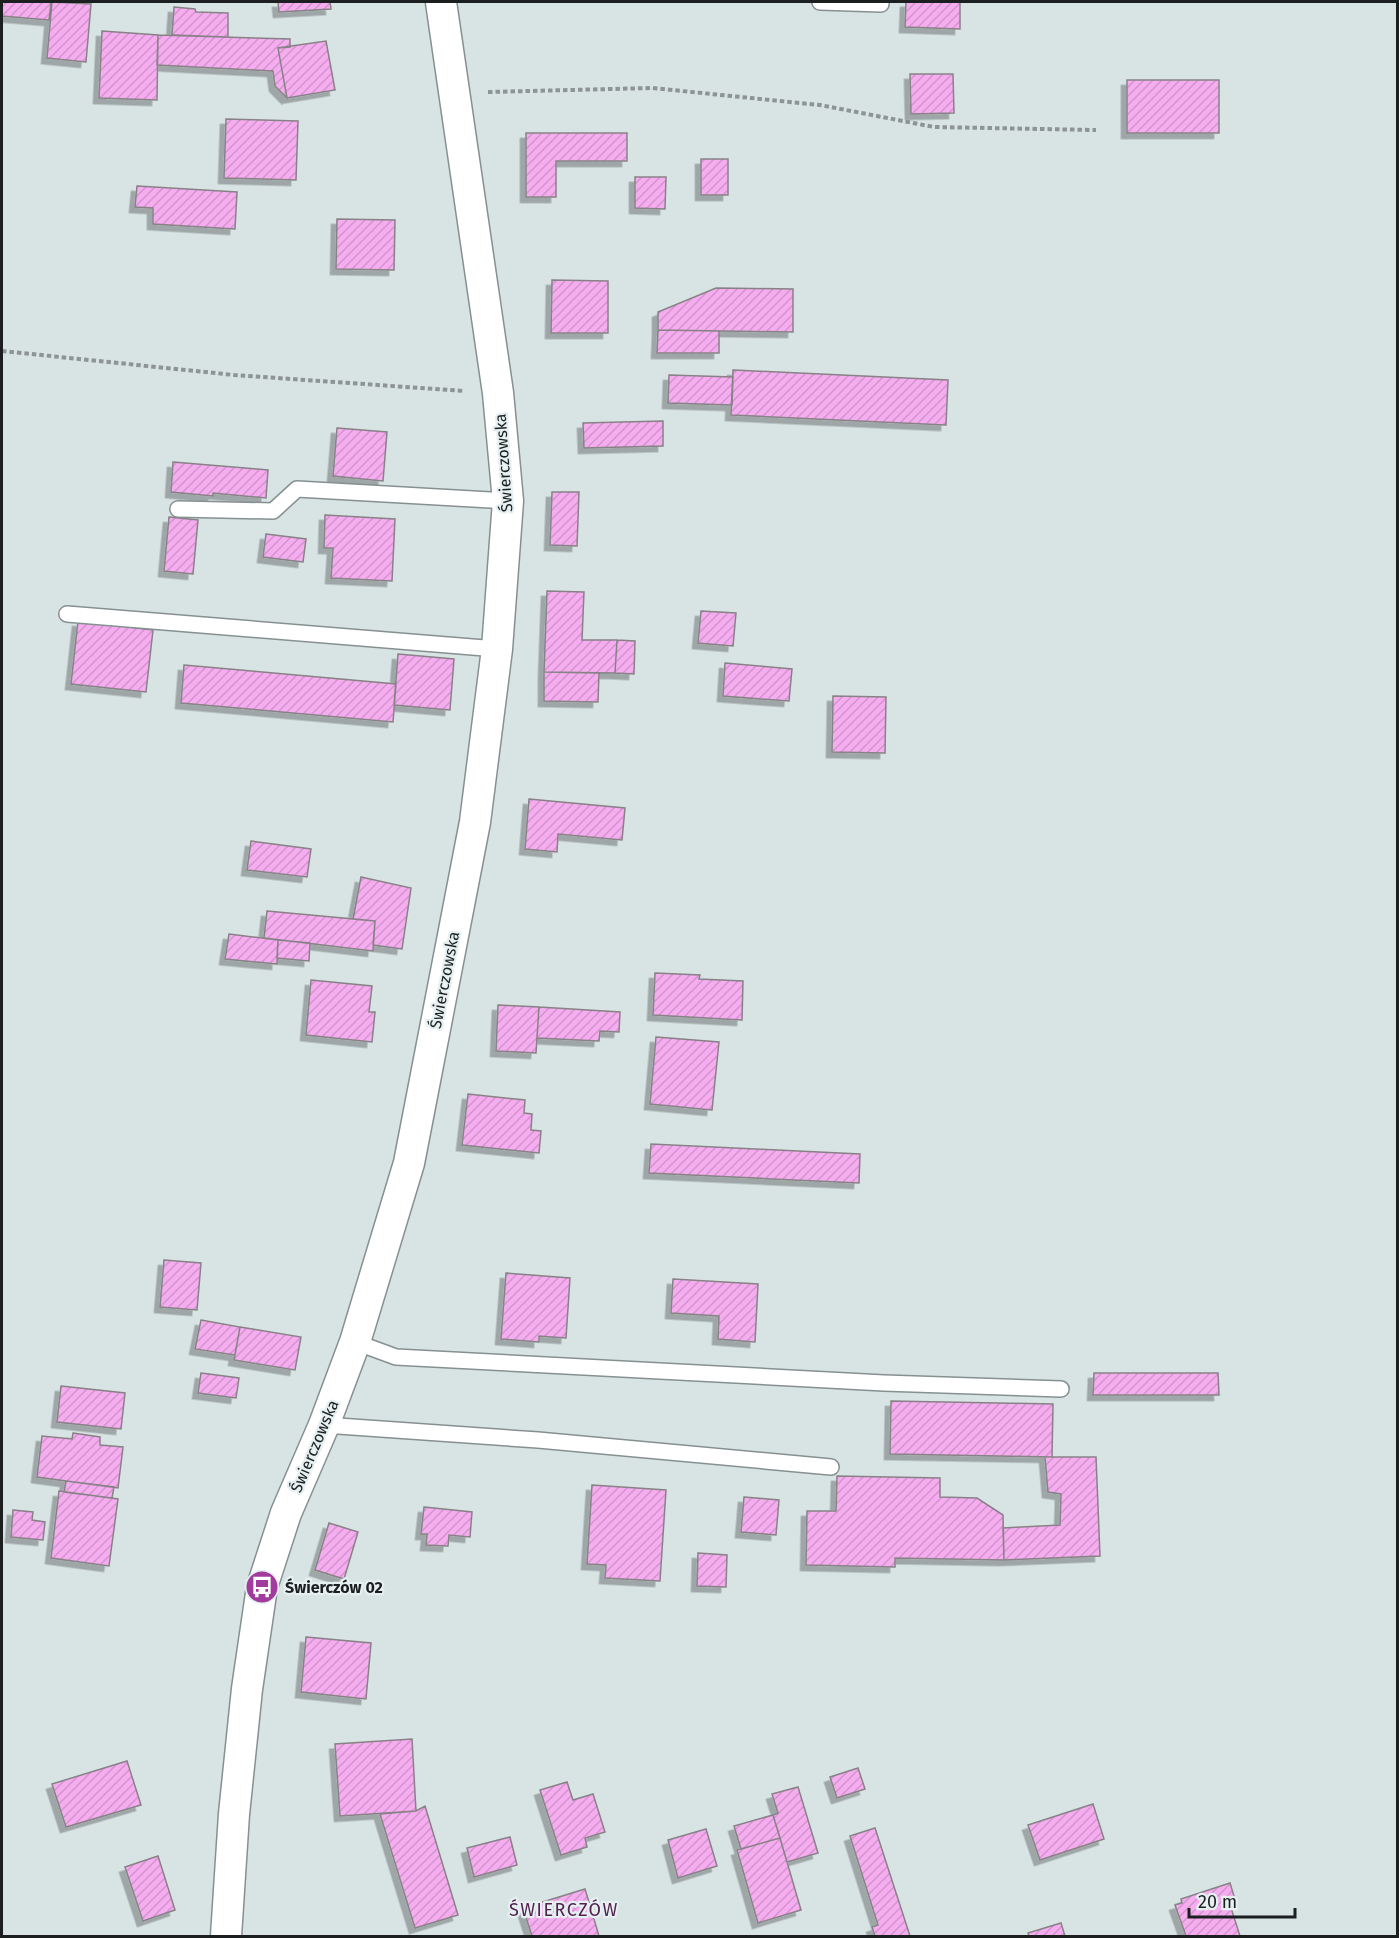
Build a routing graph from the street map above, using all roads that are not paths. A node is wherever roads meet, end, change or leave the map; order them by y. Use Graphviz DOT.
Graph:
graph roads {
  1 [pos="441,2"];
  2 [pos="820,2"];
  3 [pos="881,4"];
  4 [pos="508,501"];
  5 [pos="178,509"];
  6 [pos="67,614"];
  7 [pos="497,650"];
  8 [pos="355,1342"];
  9 [pos="1061,1389"];
  10 [pos="324,1425"];
  11 [pos="831,1467"];
  12 [pos="226,1936"];
  1 -- 4 [label="street, Świerczowska"];
  2 -- 3 [label="lane"];
  4 -- 5 [label="lane"];
  4 -- 7 [label="street, Świerczowska"];
  6 -- 7 [label="lane"];
  7 -- 8 [label="street, Świerczowska"];
  8 -- 9 [label="lane"];
  8 -- 10 [label="street, Świerczowska"];
  10 -- 11 [label="lane"];
  10 -- 12 [label="street, Świerczowska"];
}
